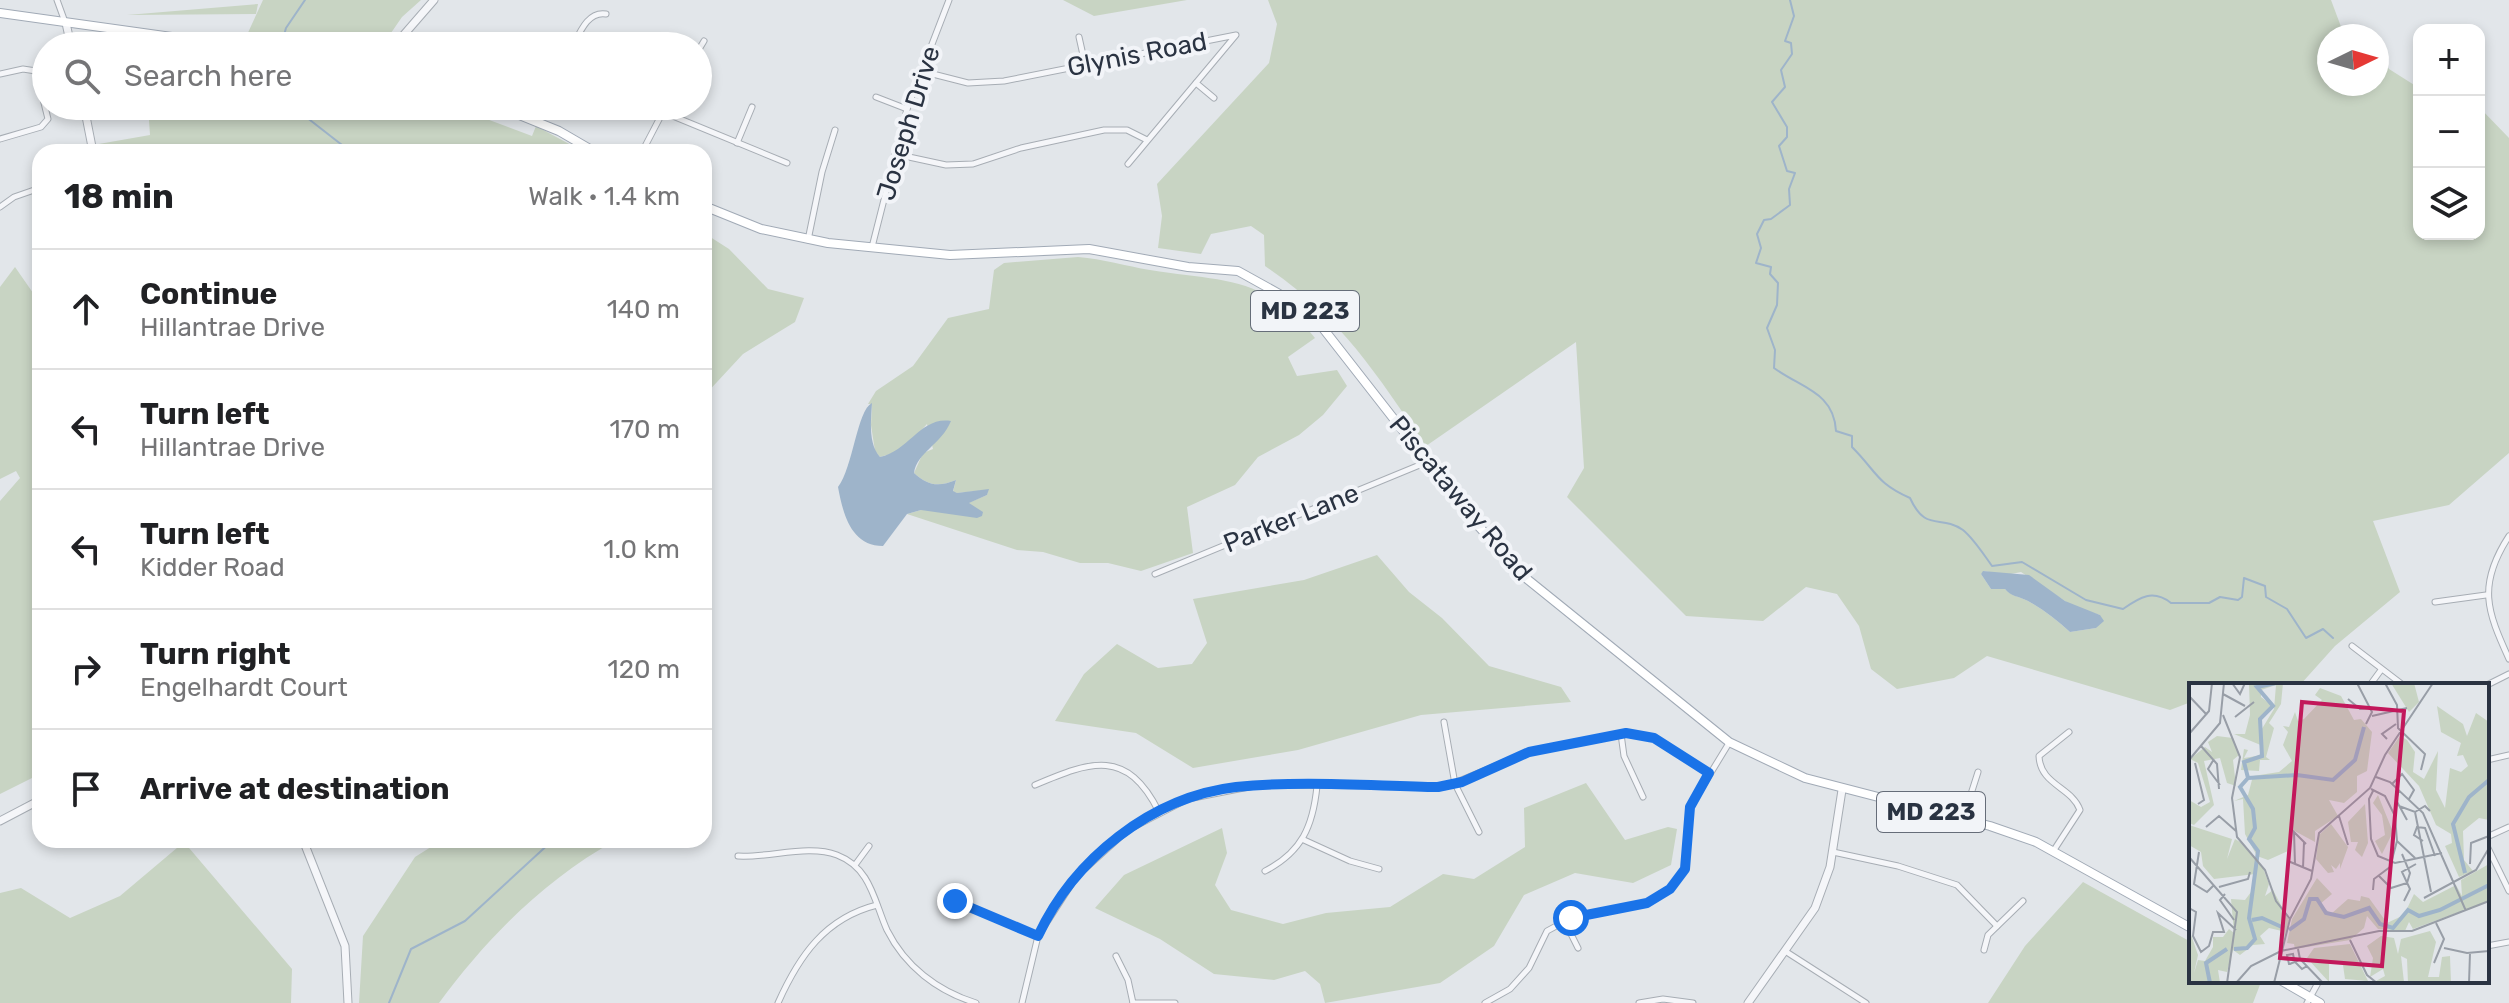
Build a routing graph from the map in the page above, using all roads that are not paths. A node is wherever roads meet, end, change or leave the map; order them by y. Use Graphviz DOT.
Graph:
graph roads {
  1 [pos="57,0"];
  2 [pos="434,0"];
  3 [pos="949,0"];
  4 [pos="0,13"];
  5 [pos="606,14"];
  6 [pos="66,23"];
  7 [pos="68,32"];
  8 [pos="133,32"];
  9 [pos="406,32"];
  10 [pos="582,32"];
  11 [pos="1079,37"];
  12 [pos="1085,64"];
  13 [pos="32,70"];
  14 [pos="921,71"];
  15 [pos="0,74"];
  16 [pos="1196,83"];
  17 [pos="876,97"];
  18 [pos="1214,98"];
  19 [pos="752,107"];
  20 [pos="907,109"];
  21 [pos="47,120"];
  22 [pos="87,120"];
  23 [pos="534,120"];
  24 [pos="659,120"];
  25 [pos="688,120"];
  26 [pos="539,122"];
  27 [pos="835,130"];
  28 [pos="0,139"];
  29 [pos="1147,140"];
  30 [pos="737,143"];
  31 [pos="91,144"];
  32 [pos="580,144"];
  33 [pos="646,144"];
  34 [pos="895,154"];
  35 [pos="787,163"];
  36 [pos="1128,164"];
  37 [pos="32,191"];
  38 [pos="1,203"];
  39 [pos="712,209"];
  40 [pos="808,240"];
  41 [pos="872,247"];
  42 [pos="1427,462"];
  43 [pos="2509,536"];
  44 [pos="1155,574"];
  45 [pos="2486,595"];
  46 [pos="2435,602"];
  47 [pos="2352,646"];
  48 [pos="2509,659"];
  49 [pos="2381,670"];
  50 [pos="2509,674"];
  51 [pos="2371,683"];
  52 [pos="2400,683"];
  53 [pos="2489,684"];
  54 [pos="1444,722"];
  55 [pos="2069,732"];
  56 [pos="1621,734"];
  57 [pos="1729,742"];
  58 [pos="2509,755"];
  59 [pos="2489,760"];
  60 [pos="1978,772"];
  61 [pos="1709,773"];
  62 [pos="1455,784"];
  63 [pos="1035,785"];
  64 [pos="1317,786"];
  65 [pos="1842,790"];
  66 [pos="1643,797"];
  67 [pos="32,804"];
  68 [pos="1159,812"];
  69 [pos="1963,820"];
  70 [pos="0,821"];
  71 [pos="2509,827"];
  72 [pos="1479,832"];
  73 [pos="2489,836"];
  74 [pos="1304,840"];
  75 [pos="869,846"];
  76 [pos="306,848"];
  77 [pos="2054,850"];
  78 [pos="2489,850"];
  79 [pos="1833,852"];
  80 [pos="738,856"];
  81 [pos="855,865"];
  82 [pos="1379,869"];
  83 [pos="1265,871"];
  84 [pos="2509,891"];
  85 [pos="955,901"];
  86 [pos="2023,901"];
  87 [pos="877,905"];
  88 [pos="1565,922"];
  89 [pos="1997,926"];
  90 [pos="2189,927"];
  91 [pos="1038,936"];
  92 [pos="2509,942"];
  93 [pos="2489,946"];
  94 [pos="1578,948"];
  95 [pos="1984,950"];
  96 [pos="1785,951"];
  97 [pos="1116,956"];
  98 [pos="2285,983"];
  99 [pos="2308,1000"];
  100 [pos="348,1003"];
  101 [pos="778,1003"];
  102 [pos="976,1003"];
  103 [pos="1022,1003"];
  104 [pos="1133,1003"];
  105 [pos="1175,1003"];
  106 [pos="1485,1003"];
  107 [pos="1639,1003"];
  108 [pos="1693,1003"];
  109 [pos="1748,1003"];
  110 [pos="1866,1003"];
  111 [pos="2320,1003"];
  1 -- 6 [label="street"];
  2 -- 9 [label="street"];
  3 -- 14 [label="street, Joseph Drive"];
  4 -- 6 [label="main road"];
  5 -- 10 [label="street"];
  6 -- 7 [label="street"];
  6 -- 8 [label="main road"];
  11 -- 12 [label="street"];
  12 -- 14 [label="street, Glynis Road"];
  12 -- 16 [label="street, Glynis Road"];
  13 -- 15 [label="street"];
  14 -- 20 [label="street, Joseph Drive"];
  16 -- 18 [label="street"];
  16 -- 29 [label="street, Glynis Road"];
  17 -- 20 [label="street"];
  19 -- 30 [label="street"];
  20 -- 34 [label="street, Joseph Drive"];
  21 -- 28 [label="street"];
  22 -- 31 [label="street"];
  23 -- 26 [label="main road"];
  24 -- 33 [label="street"];
  25 -- 30 [label="street"];
  26 -- 32 [label="main road"];
  27 -- 40 [label="street"];
  29 -- 34 [label="street"];
  29 -- 36 [label="street, Glynis Road"];
  30 -- 35 [label="street"];
  34 -- 41 [label="street, Joseph Drive"];
  37 -- 38 [label="street"];
  39 -- 40 [label="main road, Piscataway Road / MD 223"];
  40 -- 41 [label="main road, Piscataway Road / MD 223"];
  41 -- 42 [label="main road, Piscataway Road / MD 223"];
  42 -- 44 [label="street, Parker Lane"];
  42 -- 57 [label="main road, Piscataway Road / MD 223"];
  43 -- 45 [label="street"];
  45 -- 46 [label="street"];
  45 -- 48 [label="street"];
  47 -- 49 [label="street"];
  49 -- 51 [label="street"];
  49 -- 52 [label="street"];
  50 -- 53 [label="street"];
  54 -- 62 [label="street"];
  55 -- 77 [label="street"];
  56 -- 61 [label="street"];
  56 -- 62 [label="street"];
  56 -- 66 [label="street"];
  57 -- 61 [label="street"];
  57 -- 65 [label="main road, Piscataway Road / MD 223"];
  58 -- 59 [label="street"];
  60 -- 69 [label="street"];
  61 -- 88 [label="street"];
  62 -- 64 [label="street"];
  62 -- 72 [label="street"];
  63 -- 68 [label="street"];
  64 -- 68 [label="street"];
  64 -- 74 [label="street"];
  65 -- 69 [label="main road, Piscataway Road / MD 223"];
  65 -- 79 [label="street"];
  67 -- 70 [label="street"];
  68 -- 91 [label="street"];
  69 -- 77 [label="main road, Piscataway Road / MD 223"];
  71 -- 73 [label="street"];
  74 -- 82 [label="street"];
  74 -- 83 [label="street"];
  75 -- 81 [label="street"];
  76 -- 100 [label="street"];
  77 -- 90 [label="main road, Piscataway Road / MD 223"];
  78 -- 84 [label="street"];
  79 -- 89 [label="street"];
  79 -- 96 [label="street"];
  80 -- 81 [label="street"];
  81 -- 87 [label="street"];
  85 -- 91 [label="street"];
  86 -- 89 [label="street"];
  87 -- 101 [label="street"];
  87 -- 102 [label="street"];
  88 -- 94 [label="street"];
  88 -- 106 [label="street"];
  89 -- 95 [label="street"];
  91 -- 103 [label="street"];
  92 -- 93 [label="street"];
  96 -- 109 [label="street"];
  96 -- 110 [label="street"];
  97 -- 104 [label="street"];
  98 -- 99 [label="main road"];
  99 -- 111 [label="main road"];
  104 -- 105 [label="street"];
  107 -- 108 [label="street"];
}
